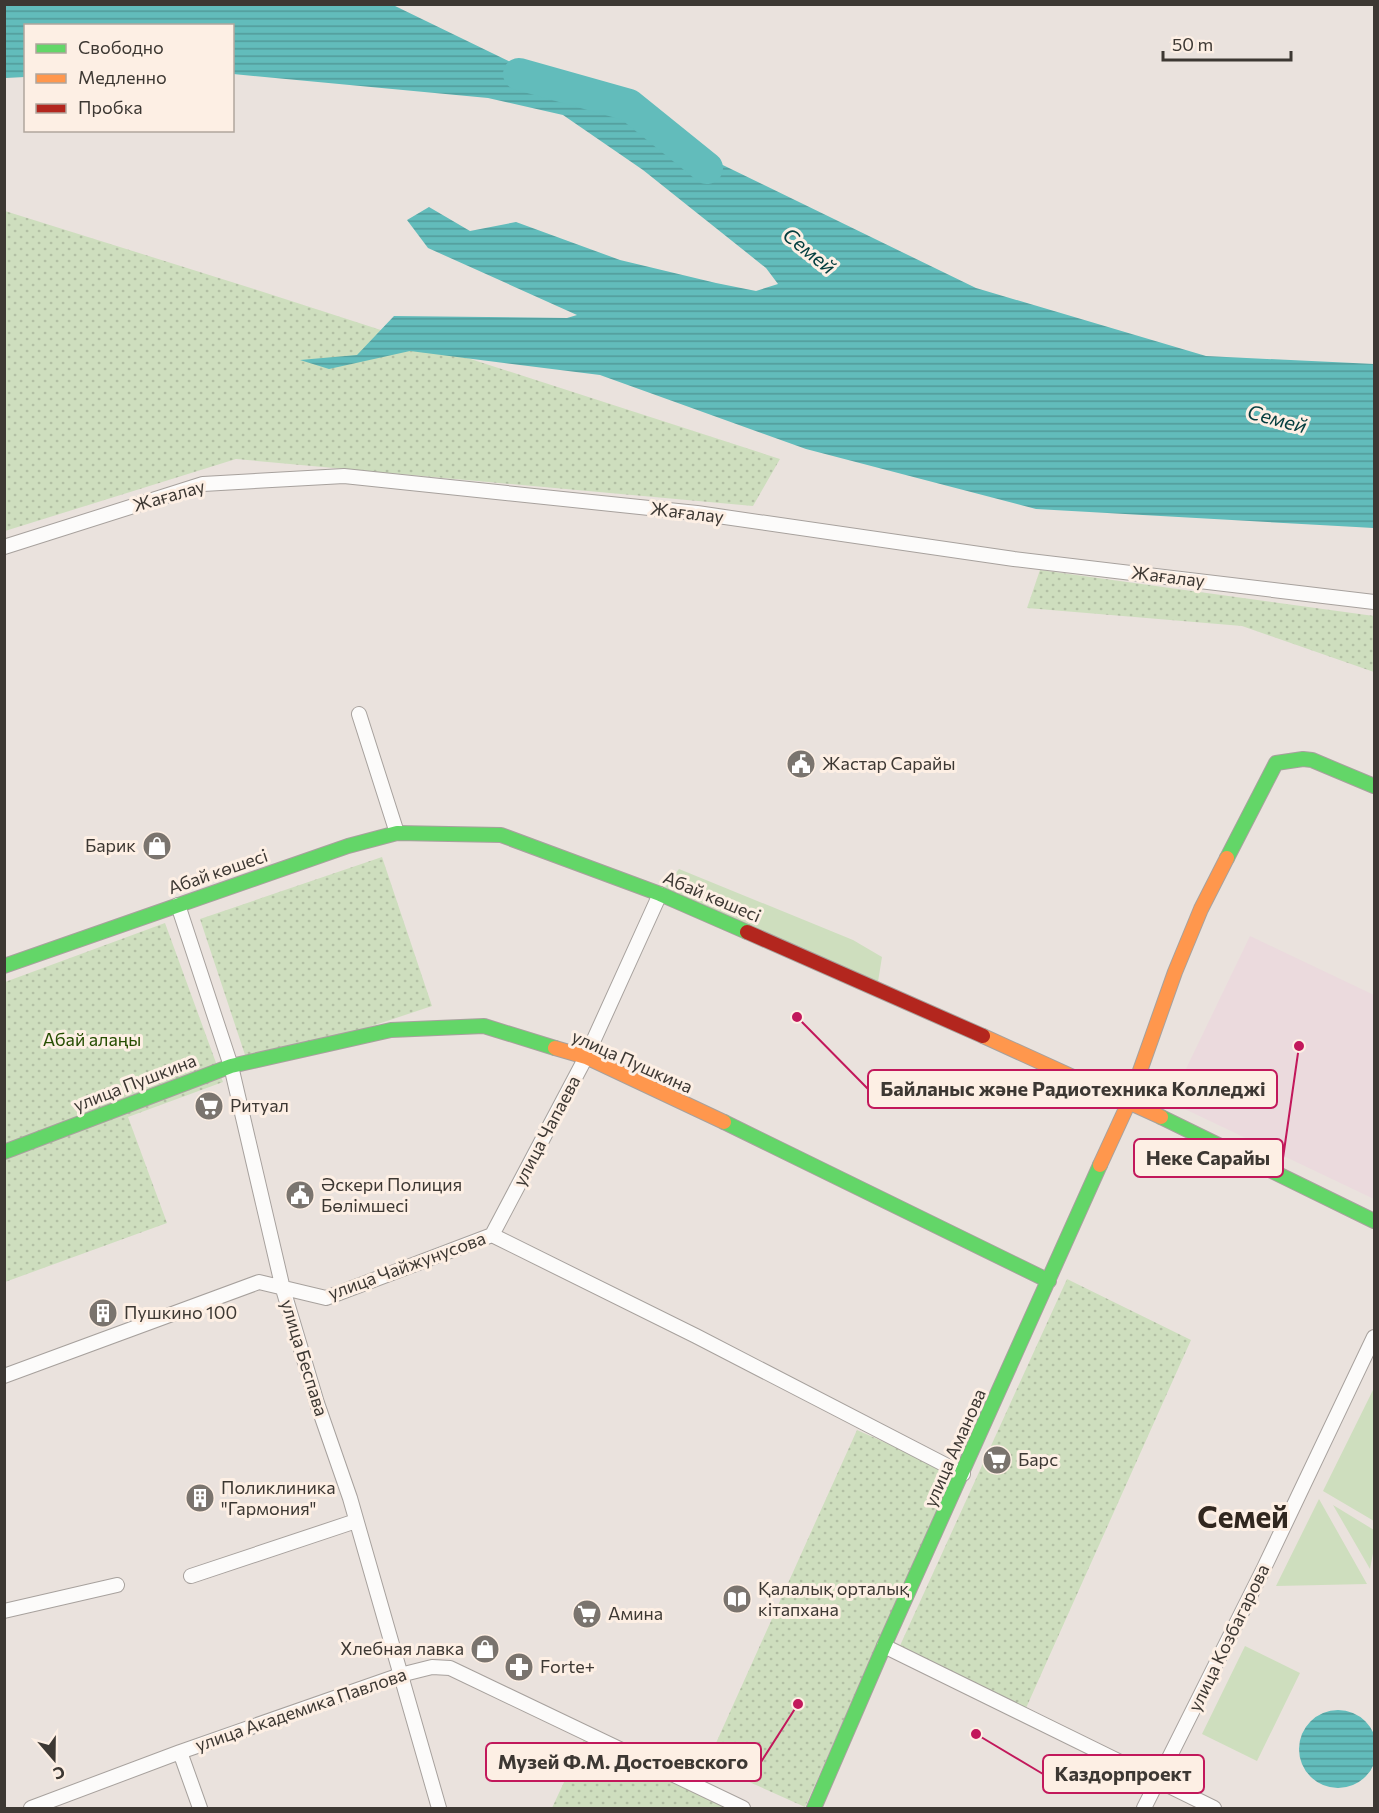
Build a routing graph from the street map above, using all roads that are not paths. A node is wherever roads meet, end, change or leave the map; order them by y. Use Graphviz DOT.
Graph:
graph roads {
  1 [pos="4,547"];
  2 [pos="1374,602"];
  3 [pos="359,714"];
  4 [pos="1374,786"];
  5 [pos="397,833"];
  6 [pos="660,894"];
  7 [pos="178,905"];
  8 [pos="4,966"];
  9 [pos="586,1058"];
  10 [pos="231,1066"];
  11 [pos="1129,1102"];
  12 [pos="4,1152"];
  13 [pos="1374,1221"];
  14 [pos="492,1235"];
  15 [pos="1049,1281"];
  16 [pos="283,1289"];
  17 [pos="1374,1337"];
  18 [pos="4,1376"];
  19 [pos="963,1473"];
  20 [pos="356,1521"];
  21 [pos="191,1576"];
  22 [pos="117,1585"];
  23 [pos="4,1611"];
  24 [pos="884,1647"];
  25 [pos="400,1675"];
  26 [pos="180,1752"];
  27 [pos="1158,1782"];
  28 [pos="53,1804"];
  29 [pos="31,1809"];
  30 [pos="200,1809"];
  31 [pos="439,1809"];
  32 [pos="743,1809"];
  33 [pos="814,1809"];
  34 [pos="1144,1809"];
  35 [pos="1214,1809"];
  1 -- 2 [label="street, Жағалау"];
  3 -- 5 [label="street"];
  4 -- 11 [label="street, улица Аманова"];
  5 -- 6 [label="street, Абай көшесі"];
  5 -- 7 [label="street, Абай көшесі"];
  6 -- 9 [label="street, улица Чапаева"];
  6 -- 11 [label="street, Абай көшесі"];
  7 -- 8 [label="street, Абай көшесі"];
  7 -- 10 [label="street, улица Беспава"];
  9 -- 10 [label="street, улица Пушкина"];
  9 -- 14 [label="street, улица Чапаева"];
  9 -- 15 [label="street, улица Пушкина"];
  10 -- 12 [label="street, улица Пушкина"];
  10 -- 16 [label="street, улица Беспава"];
  11 -- 13 [label="street, Абай көшесі"];
  11 -- 15 [label="street, улица Аманова"];
  14 -- 16 [label="street, улица Чайжунусова"];
  14 -- 19 [label="street, улица Чайжунусова"];
  15 -- 19 [label="street, улица Аманова"];
  16 -- 18 [label="street, улица Чайжунусова"];
  16 -- 20 [label="street, улица Беспава"];
  17 -- 27 [label="street, улица Козбагарова"];
  19 -- 24 [label="street, улица Аманова"];
  20 -- 21 [label="street"];
  20 -- 25 [label="street, улица Беспава"];
  22 -- 23 [label="street"];
  24 -- 27 [label="street"];
  24 -- 33 [label="street, улица Аманова"];
  25 -- 26 [label="street, улица Академика Павлова"];
  25 -- 31 [label="street, улица Беспава"];
  25 -- 32 [label="street, улица Академика Павлова"];
  26 -- 28 [label="street, улица Академика Павлова"];
  26 -- 30 [label="street"];
  27 -- 34 [label="street, улица Козбагарова"];
  27 -- 35 [label="street"];
  28 -- 29 [label="street, улица Академика Павлова"];
}
